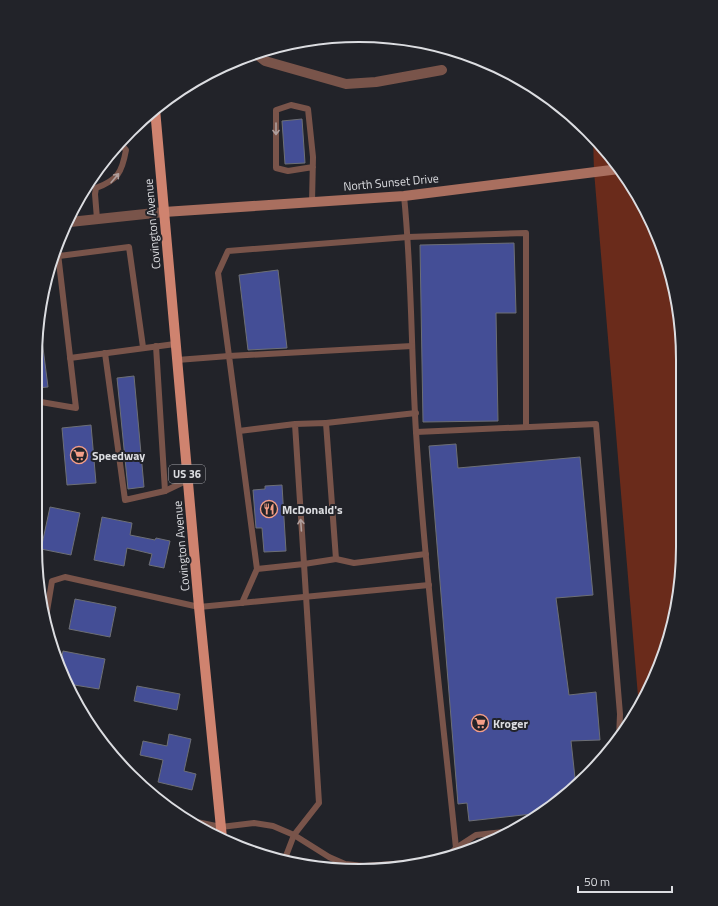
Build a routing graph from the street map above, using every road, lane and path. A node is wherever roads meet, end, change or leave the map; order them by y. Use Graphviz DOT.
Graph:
graph roads {
  1 [pos="261,58"];
  2 [pos="442,70"];
  3 [pos="156,116"];
  4 [pos="124,147"];
  5 [pos="313,167"];
  6 [pos="613,170"];
  7 [pos="93,186"];
  8 [pos="96,188"];
  9 [pos="404,196"];
  10 [pos="312,202"];
  11 [pos="164,212"];
  12 [pos="97,219"];
  13 [pos="74,222"];
  14 [pos="408,236"];
  15 [pos="59,256"];
  16 [pos="176,344"];
  17 [pos="156,346"];
  18 [pos="412,346"];
  19 [pos="143,348"];
  20 [pos="105,353"];
  21 [pos="229,356"];
  22 [pos="70,358"];
  23 [pos="177,360"];
  24 [pos="42,402"];
  25 [pos="416,413"];
  26 [pos="326,423"];
  27 [pos="295,424"];
  28 [pos="526,427"];
  29 [pos="239,431"];
  30 [pos="416,432"];
  31 [pos="188,480"];
  32 [pos="165,491"];
  33 [pos="426,554"];
  34 [pos="336,559"];
  35 [pos="304,564"];
  36 [pos="257,569"];
  37 [pos="429,586"];
  38 [pos="306,597"];
  39 [pos="242,603"];
  40 [pos="47,604"];
  41 [pos="199,607"];
  42 [pos="619,728"];
  43 [pos="203,823"];
  44 [pos="221,827"];
  45 [pos="221,832"];
  46 [pos="495,833"];
  47 [pos="294,835"];
  48 [pos="456,848"];
  49 [pos="286,855"];
  50 [pos="343,863"];
  1 -- 2 [label="street"];
  3 -- 11 [label="main road, Covington Avenue / US 36"];
  8 -- 4 [label="lane, one-way"];
  5 -- 5 [label="lane, one-way"];
  5 -- 10 [label="lane"];
  6 -- 9 [label="main road, North Sunset Drive"];
  7 -- 8 [label="lane"];
  8 -- 12 [label="lane"];
  9 -- 10 [label="main road, North Sunset Drive"];
  9 -- 14 [label="lane"];
  10 -- 11 [label="main road, North Sunset Drive"];
  11 -- 12 [label="street"];
  11 -- 16 [label="main road, Covington Avenue / US 36"];
  12 -- 13 [label="street"];
  14 -- 18 [label="lane"];
  14 -- 21 [label="lane"];
  14 -- 28 [label="lane"];
  15 -- 19 [label="lane"];
  15 -- 22 [label="lane"];
  16 -- 17 [label="lane"];
  16 -- 23 [label="main road, Covington Avenue / US 36"];
  17 -- 19 [label="lane"];
  17 -- 32 [label="lane"];
  18 -- 21 [label="lane"];
  18 -- 25 [label="lane"];
  19 -- 20 [label="lane"];
  20 -- 22 [label="lane"];
  20 -- 32 [label="lane"];
  21 -- 23 [label="lane"];
  21 -- 29 [label="lane"];
  22 -- 24 [label="lane"];
  23 -- 31 [label="main road, Covington Avenue / US 36"];
  25 -- 26 [label="lane"];
  25 -- 30 [label="lane"];
  26 -- 27 [label="lane"];
  26 -- 34 [label="lane"];
  27 -- 29 [label="lane"];
  35 -- 27 [label="lane, one-way"];
  28 -- 30 [label="lane"];
  28 -- 42 [label="lane"];
  29 -- 36 [label="lane"];
  30 -- 33 [label="lane"];
  31 -- 32 [label="lane"];
  31 -- 41 [label="main road, Covington Avenue / US 36"];
  33 -- 34 [label="lane"];
  33 -- 37 [label="lane"];
  34 -- 35 [label="lane"];
  35 -- 36 [label="lane"];
  35 -- 38 [label="lane"];
  36 -- 39 [label="lane"];
  37 -- 38 [label="lane"];
  37 -- 48 [label="lane"];
  38 -- 39 [label="lane"];
  38 -- 47 [label="lane"];
  39 -- 41 [label="lane"];
  40 -- 41 [label="lane"];
  41 -- 44 [label="main road, Covington Avenue / US 36"];
  43 -- 44 [label="lane"];
  44 -- 45 [label="main road, Covington Avenue / US 36"];
  44 -- 47 [label="lane"];
  46 -- 48 [label="lane"];
  47 -- 49 [label="lane"];
  47 -- 50 [label="lane"];
}
